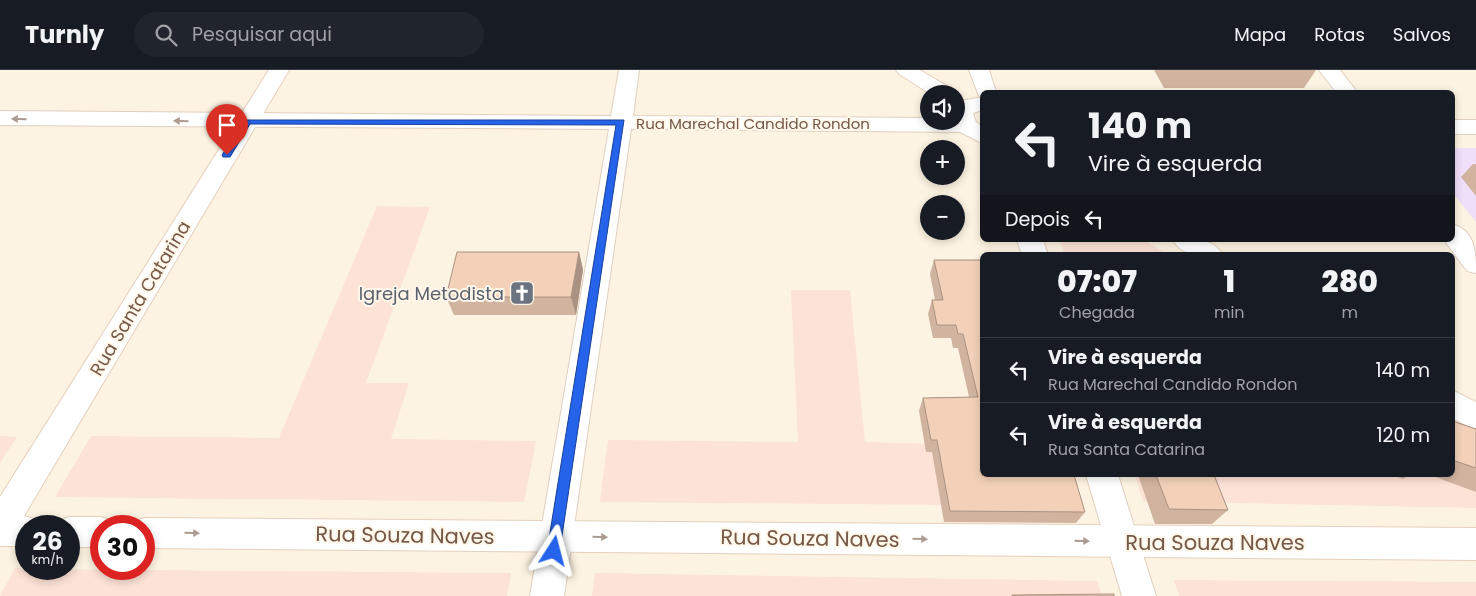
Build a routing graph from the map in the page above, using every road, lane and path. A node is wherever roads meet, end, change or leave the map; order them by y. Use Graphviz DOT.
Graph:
graph roads {
  1 [pos="280,70"];
  2 [pos="629,70"];
  3 [pos="906,70"];
  4 [pos="979,70"];
  5 [pos="1329,70"];
  6 [pos="930,85"];
  7 [pos="985,90"];
  8 [pos="1344,90"];
  9 [pos="971,114"];
  10 [pos="0,118"];
  11 [pos="247,122"];
  12 [pos="621,122"];
  13 [pos="1455,127"];
  14 [pos="1476,127"];
  15 [pos="1455,237"];
  16 [pos="1189,242"];
  17 [pos="1205,252"];
  18 [pos="1476,264"];
  19 [pos="1455,404"];
  20 [pos="1476,416"];
  21 [pos="1103,477"];
  22 [pos="0,526"];
  23 [pos="0,531"];
  24 [pos="15,532"];
  25 [pos="155,532"];
  26 [pos="556,536"];
  27 [pos="1123,541"];
  28 [pos="1476,544"];
  29 [pos="547,596"];
  30 [pos="1140,596"];
  1 -- 11 [label="street, Rua Santa Catarina"];
  2 -- 12 [label="street"];
  3 -- 6 [label="street"];
  4 -- 7 [label="street"];
  5 -- 8 [label="street"];
  9 -- 12 [label="street, Rua Marechal Candido Rondon"];
  11 -- 10 [label="street, Rua Marechal Candido Rondon, one-way"];
  11 -- 12 [label="street, Rua Marechal Candido Rondon"];
  11 -- 22 [label="street, Rua Santa Catarina"];
  12 -- 26 [label="street"];
  13 -- 14 [label="street"];
  15 -- 18 [label="street"];
  16 -- 17 [label="street"];
  19 -- 20 [label="street"];
  21 -- 27 [label="street"];
  23 -- 24 [label="street"];
  25 -- 26 [label="street, Rua Souza Naves, one-way"];
  26 -- 27 [label="street, Rua Souza Naves, one-way"];
  26 -- 29 [label="street"];
  27 -- 28 [label="street, Rua Souza Naves"];
  27 -- 30 [label="street"];
}
